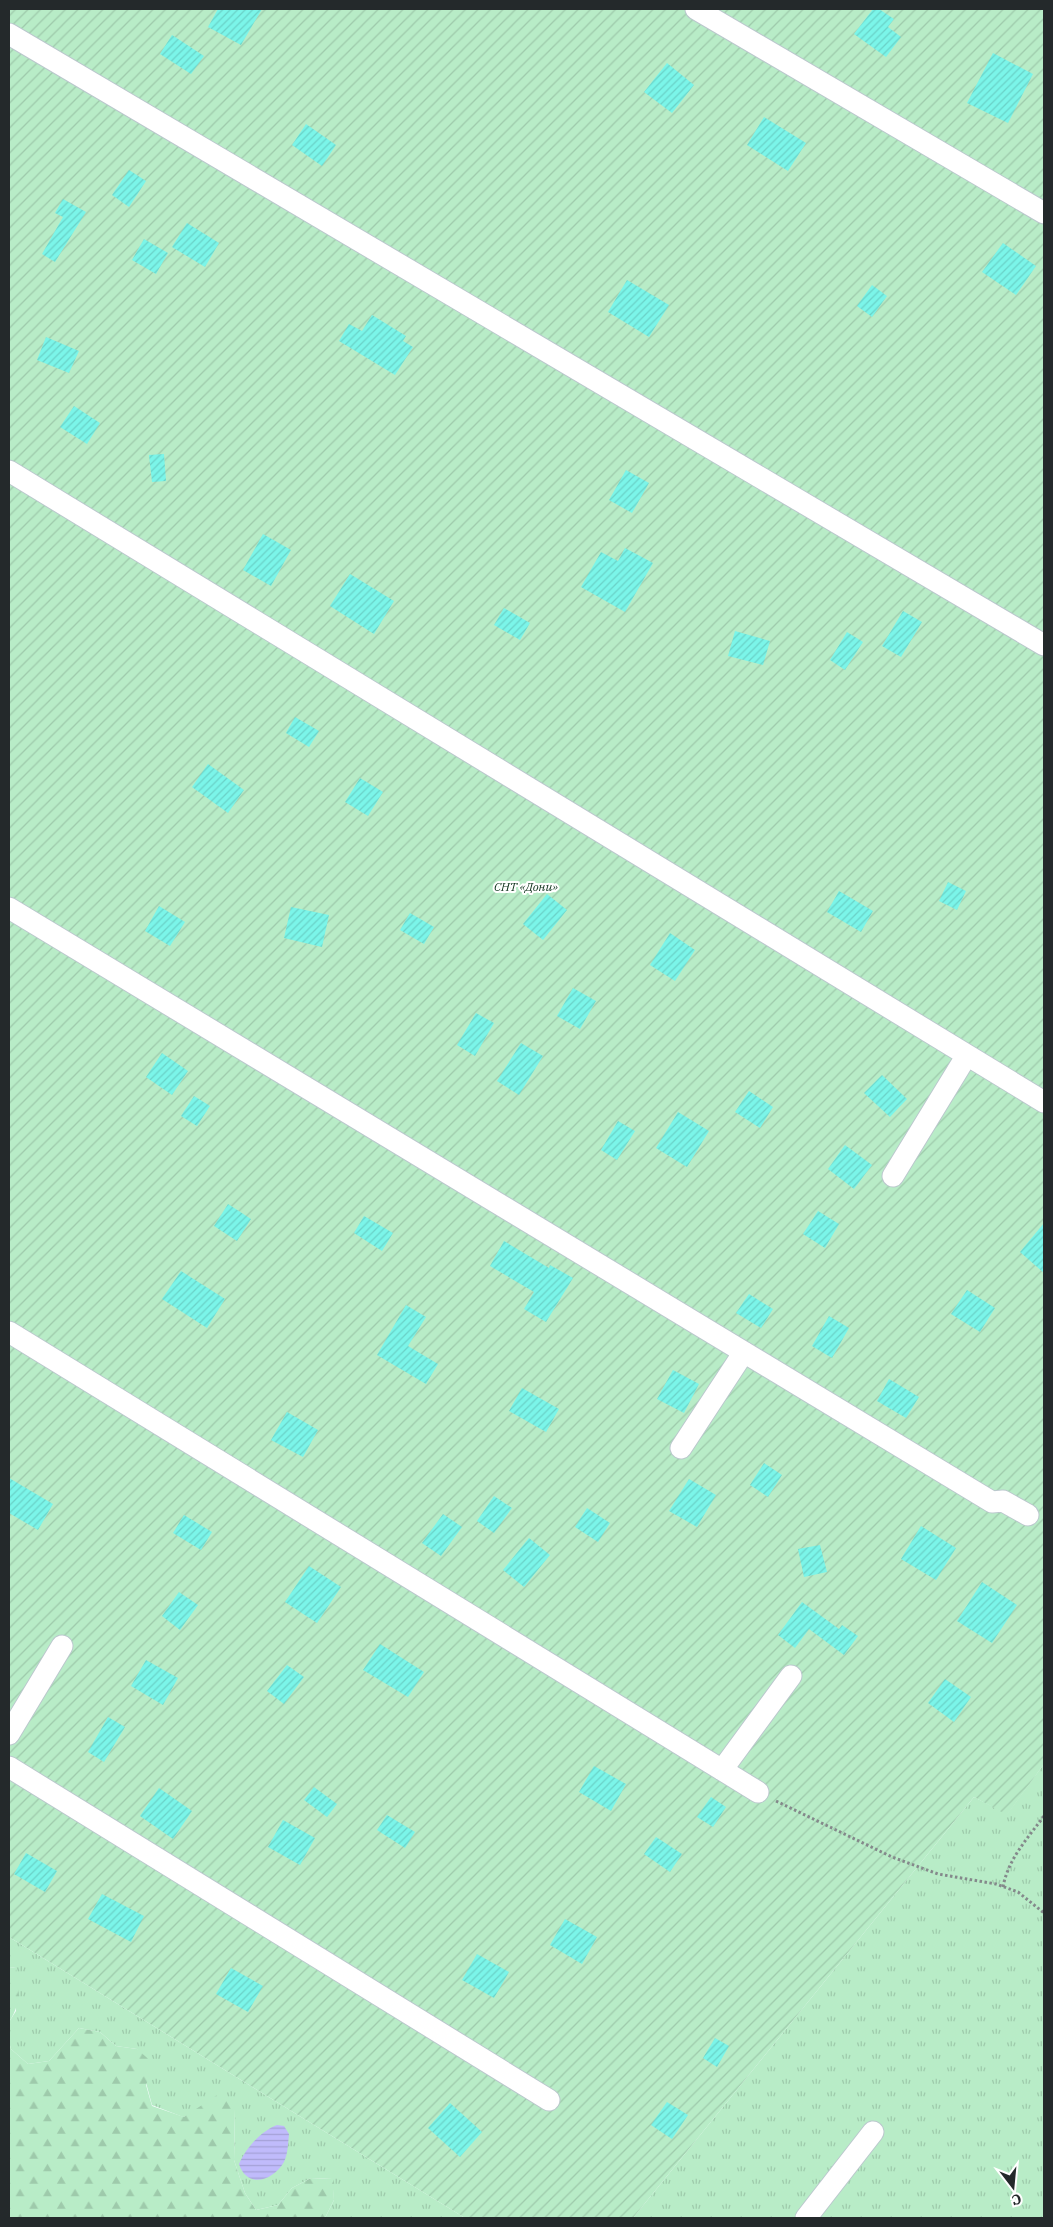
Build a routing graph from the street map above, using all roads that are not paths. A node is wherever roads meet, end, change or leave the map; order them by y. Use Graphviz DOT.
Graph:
graph roads {
  1 [pos="696,9"];
  2 [pos="9,34"];
  3 [pos="1044,213"];
  4 [pos="9,471"];
  5 [pos="1044,645"];
  6 [pos="9,908"];
  7 [pos="967,1055"];
  8 [pos="1044,1102"];
  9 [pos="893,1176"];
  10 [pos="9,1332"];
  11 [pos="744,1352"];
  12 [pos="681,1448"];
  13 [pos="1028,1515"];
  14 [pos="62,1646"];
  15 [pos="791,1676"];
  16 [pos="9,1734"];
  17 [pos="9,1767"];
  18 [pos="722,1770"];
  19 [pos="758,1792"];
  20 [pos="549,2100"];
  21 [pos="874,2132"];
  22 [pos="807,2218"];
  1 -- 3 [label="lane"];
  2 -- 5 [label="lane"];
  4 -- 7 [label="lane"];
  6 -- 11 [label="lane"];
  7 -- 8 [label="lane"];
  7 -- 9 [label="lane"];
  10 -- 18 [label="lane"];
  11 -- 12 [label="lane"];
  11 -- 13 [label="lane"];
  14 -- 16 [label="lane"];
  15 -- 18 [label="lane"];
  17 -- 20 [label="lane"];
  18 -- 19 [label="lane"];
  21 -- 22 [label="lane"];
}
